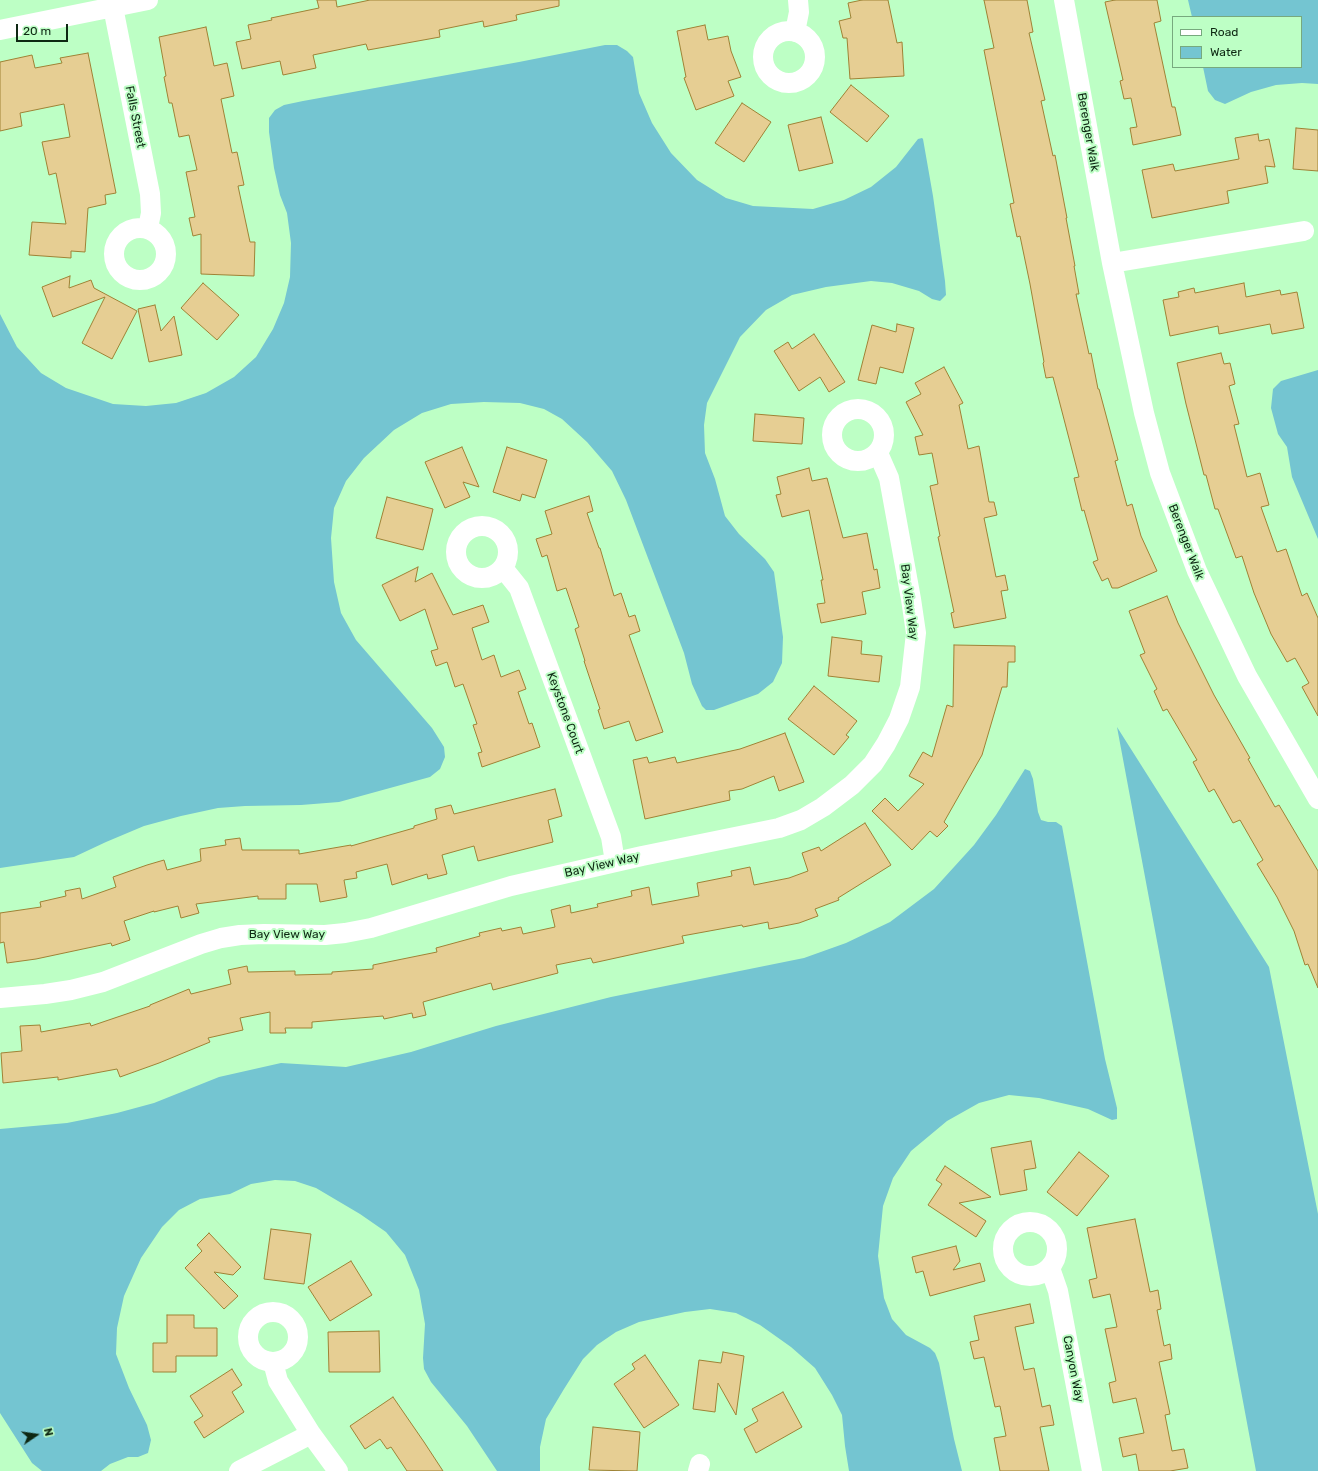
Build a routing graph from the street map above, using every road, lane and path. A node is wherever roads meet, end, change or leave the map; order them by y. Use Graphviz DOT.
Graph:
graph roads {
  1 [pos="148,0"];
  2 [pos="798,0"];
  3 [pos="1064,0"];
  4 [pos="114,7"];
  5 [pos="0,30"];
  6 [pos="795,32"];
  7 [pos="148,228"];
  8 [pos="1304,231"];
  9 [pos="1112,263"];
  10 [pos="878,453"];
  11 [pos="503,568"];
  12 [pos="1318,799"];
  13 [pos="616,862"];
  14 [pos="0,998"];
  15 [pos="1050,1268"];
  16 [pos="273,1362"];
  17 [pos="311,1434"];
  18 [pos="239,1471"];
  19 [pos="338,1471"];
  20 [pos="1092,1471"];
  1 -- 4 [label="street"];
  2 -- 6 [label="street"];
  3 -- 9 [label="street, Berenger Walk"];
  4 -- 5 [label="street"];
  4 -- 7 [label="street, Falls Street"];
  8 -- 9 [label="street"];
  9 -- 12 [label="street, Berenger Walk"];
  10 -- 13 [label="street, Bay View Way"];
  11 -- 13 [label="street, Keystone Court"];
  13 -- 14 [label="street, Bay View Way"];
  15 -- 20 [label="street, Canyon Way"];
  16 -- 17 [label="street"];
  17 -- 18 [label="street"];
  17 -- 19 [label="street"];
}
